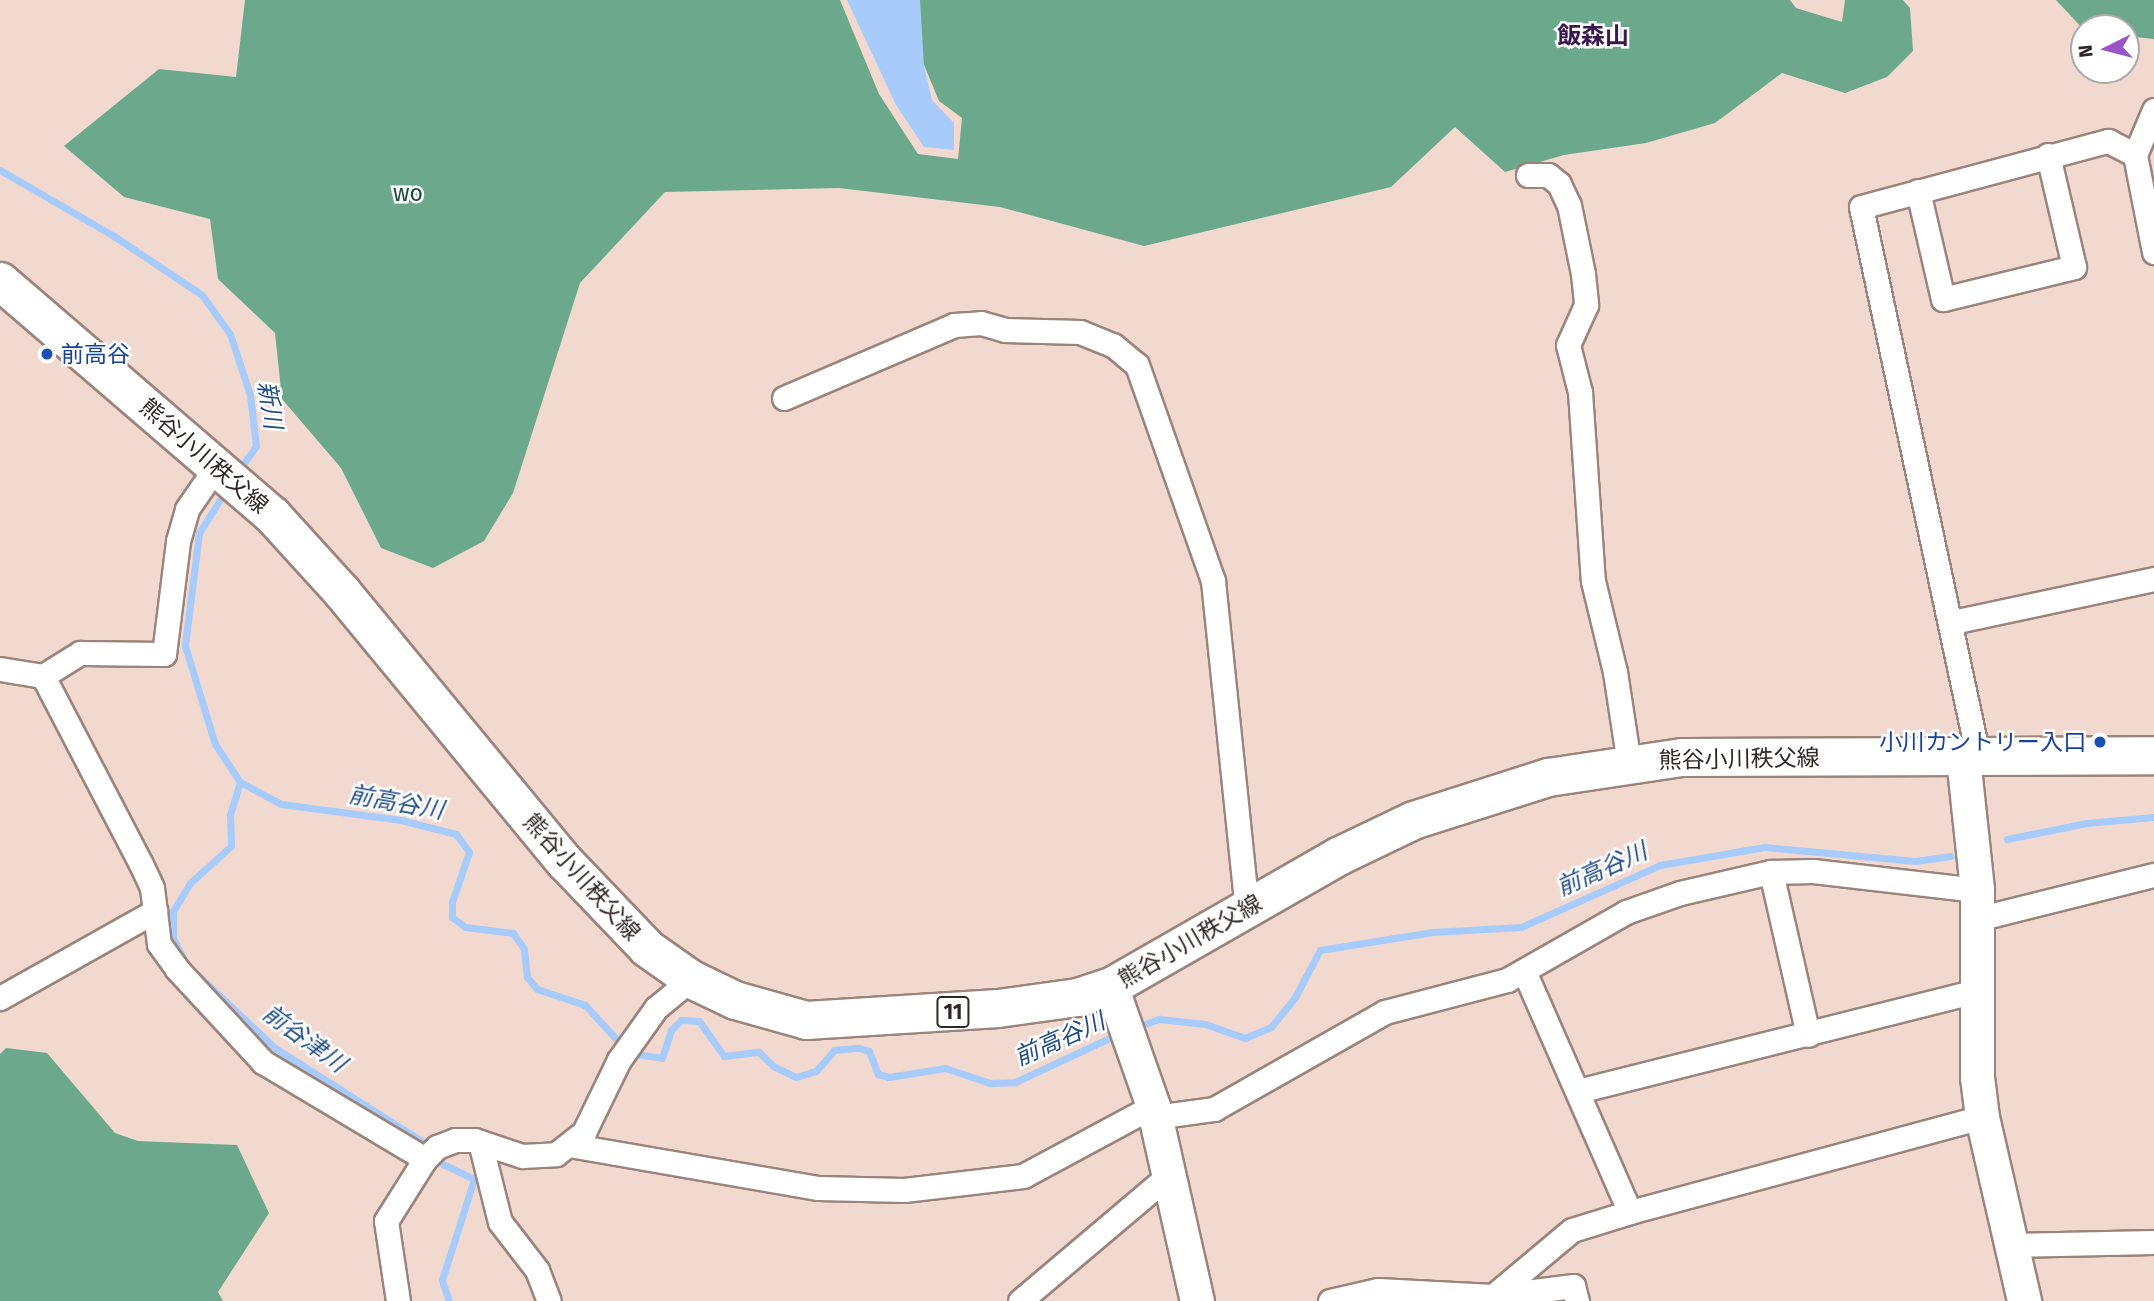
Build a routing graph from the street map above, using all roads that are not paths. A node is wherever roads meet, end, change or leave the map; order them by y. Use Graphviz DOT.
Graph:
graph roads {
  1 [pos="2154,110"];
  2 [pos="2048,155"];
  3 [pos="2135,155"];
  4 [pos="1528,174"];
  5 [pos="1918,191"];
  6 [pos="2154,252"];
  7 [pos="0,281"];
  8 [pos="784,398"];
  9 [pos="218,464"];
  10 [pos="2154,579"];
  11 [pos="1952,622"];
  12 [pos="0,669"];
  13 [pos="43,676"];
  14 [pos="2154,755"];
  15 [pos="1971,757"];
  16 [pos="1629,762"];
  17 [pos="1771,872"];
  18 [pos="2154,875"];
  19 [pos="1977,904"];
  20 [pos="1247,908"];
  21 [pos="155,911"];
  22 [pos="1524,971"];
  23 [pos="691,979"];
  24 [pos="1111,986"];
  25 [pos="1976,991"];
  26 [pos="0,998"];
  27 [pos="1808,1035"];
  28 [pos="1577,1091"];
  29 [pos="1154,1111"];
  30 [pos="1982,1117"];
  31 [pos="480,1142"];
  32 [pos="569,1145"];
  33 [pos="425,1159"];
  34 [pos="1169,1175"];
  35 [pos="1630,1212"];
  36 [pos="2154,1242"];
  37 [pos="2010,1245"];
  38 [pos="1493,1296"];
  39 [pos="398,1301"];
  40 [pos="549,1301"];
  41 [pos="1020,1301"];
  42 [pos="1197,1301"];
  43 [pos="1330,1301"];
  44 [pos="1577,1301"];
  45 [pos="2024,1301"];
  1 -- 3 [label="street"];
  2 -- 3 [label="street"];
  2 -- 5 [label="street"];
  2 -- 5 [label="street"];
  3 -- 6 [label="street"];
  4 -- 16 [label="street"];
  5 -- 11 [label="street"];
  7 -- 9 [label="main road, 熊谷小川秩父線 / 11"];
  8 -- 20 [label="street"];
  9 -- 13 [label="street"];
  9 -- 23 [label="main road, 熊谷小川秩父線 / 11"];
  10 -- 11 [label="street"];
  11 -- 15 [label="street"];
  12 -- 13 [label="street"];
  13 -- 21 [label="street"];
  14 -- 15 [label="main road, 熊谷小川秩父線 / 11"];
  15 -- 16 [label="main road, 熊谷小川秩父線 / 11"];
  15 -- 19 [label="street"];
  16 -- 20 [label="main road, 熊谷小川秩父線 / 11"];
  17 -- 19 [label="street"];
  17 -- 22 [label="street"];
  17 -- 27 [label="street"];
  18 -- 19 [label="street"];
  19 -- 25 [label="street"];
  20 -- 24 [label="main road, 熊谷小川秩父線 / 11"];
  21 -- 26 [label="street"];
  21 -- 33 [label="street"];
  22 -- 28 [label="street"];
  22 -- 29 [label="street"];
  23 -- 24 [label="main road, 熊谷小川秩父線 / 11"];
  23 -- 32 [label="street"];
  24 -- 29 [label="street"];
  25 -- 27 [label="street"];
  25 -- 30 [label="street"];
  27 -- 28 [label="street"];
  28 -- 35 [label="street"];
  29 -- 32 [label="street"];
  29 -- 34 [label="street"];
  30 -- 35 [label="street"];
  30 -- 37 [label="street"];
  31 -- 32 [label="street"];
  31 -- 33 [label="street"];
  31 -- 40 [label="street"];
  33 -- 39 [label="street"];
  34 -- 41 [label="street"];
  34 -- 42 [label="street"];
  35 -- 38 [label="street"];
  36 -- 37 [label="street"];
  37 -- 45 [label="street"];
  38 -- 43 [label="street"];
  38 -- 44 [label="street"];
}
